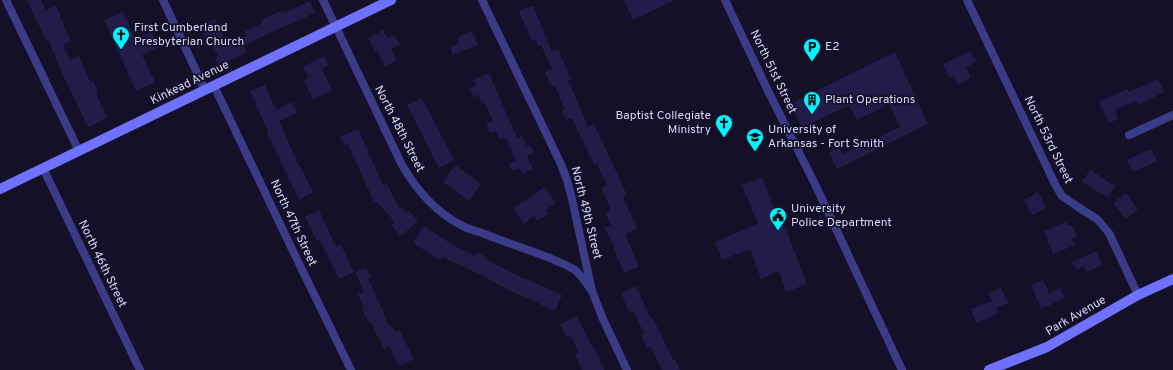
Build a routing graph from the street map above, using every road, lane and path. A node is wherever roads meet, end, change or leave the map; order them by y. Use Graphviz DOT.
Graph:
graph roads {
  1 [pos="6,0"];
  2 [pos="163,0"];
  3 [pos="322,0"];
  4 [pos="391,0"];
  5 [pos="482,0"];
  6 [pos="725,0"];
  7 [pos="967,0"];
  8 [pos="336,27"];
  9 [pos="210,88"];
  10 [pos="1173,115"];
  11 [pos="1129,135"];
  12 [pos="79,151"];
  13 [pos="43,168"];
  14 [pos="0,189"];
  15 [pos="1173,279"];
  16 [pos="592,291"];
  17 [pos="1138,295"];
  18 [pos="140,370"];
  19 [pos="351,370"];
  20 [pos="627,370"];
  21 [pos="902,370"];
  22 [pos="990,370"];
  1 -- 12 [label="street"];
  2 -- 9 [label="street, North 47th Street"];
  3 -- 8 [label="street, North 48th Street"];
  4 -- 8 [label="street, Kinkead Avenue"];
  5 -- 16 [label="street, North 49th Street"];
  6 -- 21 [label="street, North 51st Street"];
  7 -- 17 [label="street, North 53rd Street"];
  8 -- 9 [label="street, Kinkead Avenue"];
  8 -- 16 [label="street, North 48th Street"];
  9 -- 12 [label="street, Kinkead Avenue"];
  9 -- 19 [label="street, North 47th Street"];
  10 -- 11 [label="street"];
  12 -- 13 [label="street, Kinkead Avenue"];
  13 -- 14 [label="street, Kinkead Avenue"];
  13 -- 18 [label="street, North 46th Street"];
  15 -- 17 [label="street, Park Avenue"];
  16 -- 20 [label="street, North 49th Street"];
  17 -- 22 [label="street, Park Avenue"];
}
